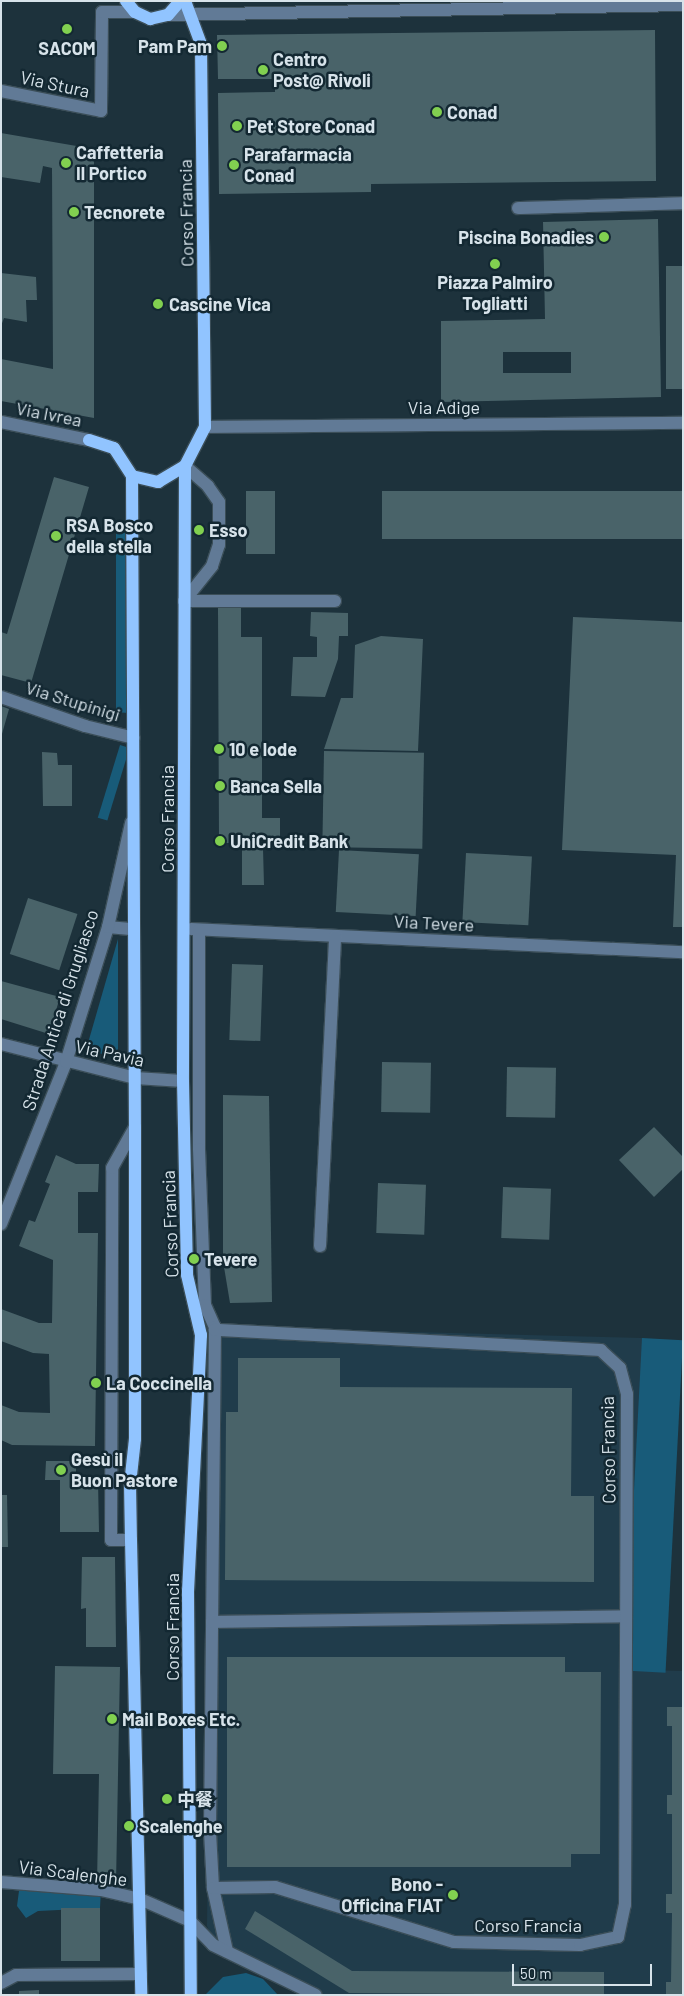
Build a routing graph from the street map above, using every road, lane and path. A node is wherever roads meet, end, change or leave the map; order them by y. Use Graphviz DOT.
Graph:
graph roads {
  1 [pos="126,1"];
  2 [pos="180,1"];
  3 [pos="607,4"];
  4 [pos="683,5"];
  5 [pos="186,8"];
  6 [pos="134,12"];
  7 [pos="168,15"];
  8 [pos="1,91"];
  9 [pos="683,203"];
  10 [pos="518,208"];
  11 [pos="1,422"];
  12 [pos="683,423"];
  13 [pos="206,427"];
  14 [pos="89,440"];
  15 [pos="185,466"];
  16 [pos="132,476"];
  17 [pos="184,601"];
  18 [pos="335,601"];
  19 [pos="1,697"];
  20 [pos="134,738"];
  21 [pos="136,800"];
  22 [pos="108,927"];
  23 [pos="133,929"];
  24 [pos="184,929"];
  25 [pos="199,930"];
  26 [pos="336,936"];
  27 [pos="683,952"];
  28 [pos="1,1044"];
  29 [pos="66,1062"];
  30 [pos="135,1078"];
  31 [pos="183,1081"];
  32 [pos="135,1127"];
  33 [pos="1,1224"];
  34 [pos="320,1246"];
  35 [pos="215,1330"];
  36 [pos="131,1540"];
  37 [pos="626,1616"];
  38 [pos="212,1622"];
  39 [pos="1,1882"];
  40 [pos="212,1888"];
  41 [pos="140,1899"];
  42 [pos="190,1921"];
  43 [pos="227,1951"];
  44 [pos="141,1974"];
  45 [pos="1,1983"];
  46 [pos="309,1993"];
  47 [pos="141,1995"];
  48 [pos="191,1995"];
  1 -- 6 [label="main road"];
  2 -- 7 [label="main road"];
  3 -- 4 [label="street"];
  3 -- 5 [label="street"];
  5 -- 7 [label="street"];
  5 -- 13 [label="main road, Corso Francia"];
  6 -- 7 [label="main road"];
  6 -- 8 [label="street, Via Stura"];
  9 -- 10 [label="street"];
  11 -- 14 [label="street, Via Ivrea"];
  12 -- 13 [label="street, Via Adige"];
  13 -- 15 [label="main road"];
  14 -- 16 [label="main road"];
  15 -- 16 [label="main road"];
  15 -- 17 [label="main road, Corso Francia"];
  15 -- 17 [label="street"];
  16 -- 20 [label="main road, Corso Francia"];
  17 -- 18 [label="street"];
  17 -- 24 [label="main road, Corso Francia"];
  19 -- 20 [label="street, Via Stupinigi"];
  20 -- 21 [label="main road, Corso Francia"];
  21 -- 22 [label="street, Strada Antica di Grugliasco"];
  21 -- 23 [label="main road, Corso Francia"];
  22 -- 23 [label="street"];
  22 -- 29 [label="street, Strada Antica di Grugliasco"];
  23 -- 30 [label="main road, Corso Francia"];
  24 -- 25 [label="street, Via Tevere"];
  24 -- 31 [label="main road, Corso Francia"];
  25 -- 26 [label="street, Via Tevere"];
  25 -- 35 [label="street, Corso Francia"];
  26 -- 27 [label="street, Via Tevere"];
  26 -- 34 [label="street"];
  28 -- 29 [label="street, Via Pavia"];
  29 -- 30 [label="street, Via Pavia"];
  29 -- 33 [label="street, Strada Antica di Grugliasco"];
  30 -- 31 [label="street, Via Pavia"];
  30 -- 32 [label="main road, Corso Francia"];
  31 -- 42 [label="main road, Corso Francia"];
  32 -- 36 [label="main road, Corso Francia"];
  32 -- 36 [label="street, Corso Francia"];
  35 -- 37 [label="street, Corso Francia"];
  35 -- 38 [label="street, Corso Francia"];
  36 -- 41 [label="main road, Corso Francia"];
  37 -- 38 [label="street"];
  37 -- 40 [label="street, Corso Francia"];
  38 -- 40 [label="street, Corso Francia"];
  39 -- 41 [label="street, Via Scalenghe"];
  40 -- 43 [label="street, Corso Francia"];
  41 -- 42 [label="street, Via Scalenghe"];
  41 -- 44 [label="main road, Corso Francia"];
  42 -- 43 [label="street"];
  42 -- 48 [label="main road, Corso Francia"];
  43 -- 46 [label="street"];
  44 -- 45 [label="street"];
  44 -- 47 [label="main road, Corso Francia"];
}
